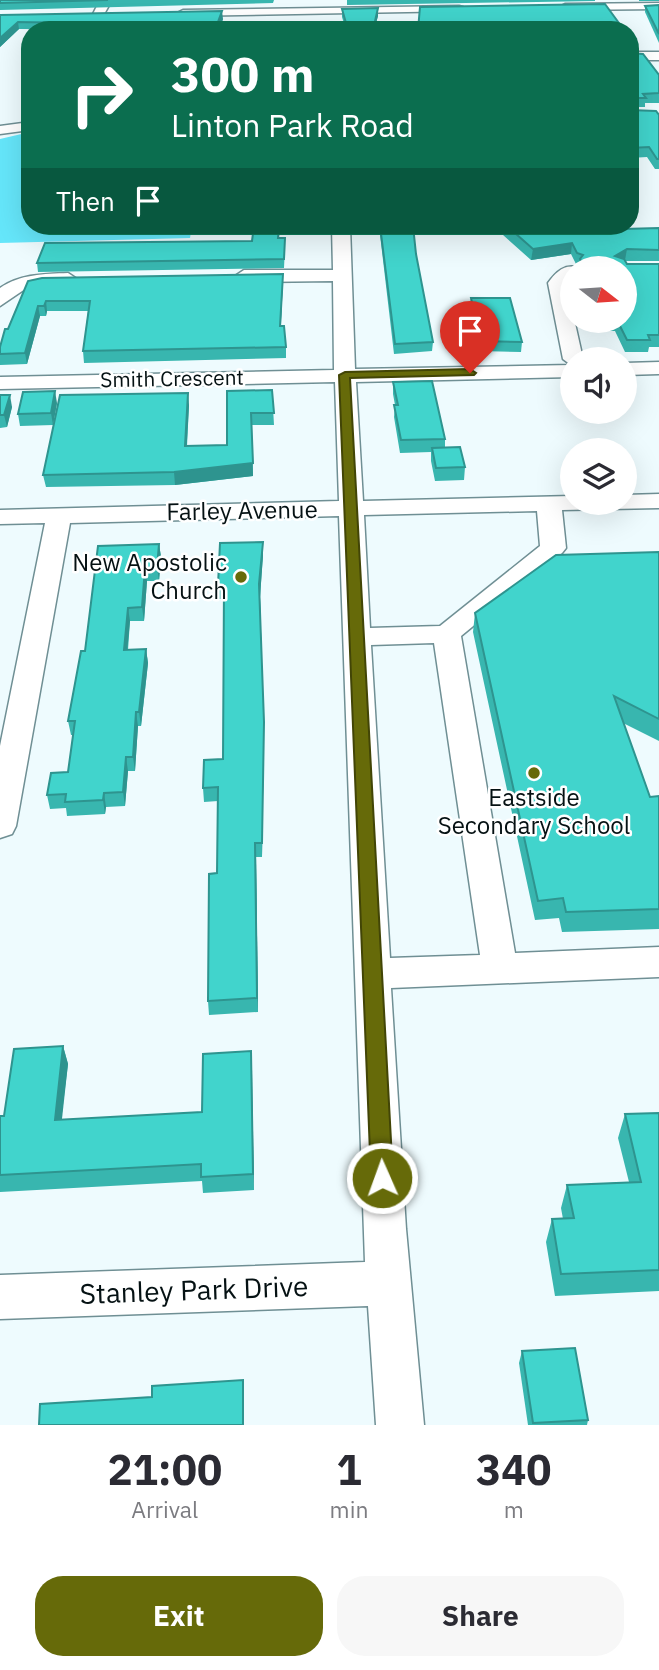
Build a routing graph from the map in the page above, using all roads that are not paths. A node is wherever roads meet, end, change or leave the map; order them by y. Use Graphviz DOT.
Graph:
graph roads {
  1 [pos="106,0"];
  2 [pos="447,0"];
  3 [pos="620,3"];
  4 [pos="659,6"];
  5 [pos="554,8"];
  6 [pos="457,9"];
  7 [pos="471,9"];
  8 [pos="315,11"];
  9 [pos="165,13"];
  10 [pos="100,14"];
  11 [pos="639,56"];
  12 [pos="659,56"];
  13 [pos="21,127"];
  14 [pos="0,130"];
  15 [pos="341,235"];
  16 [pos="341,275"];
  17 [pos="221,277"];
  18 [pos="84,279"];
  19 [pos="560,279"];
  20 [pos="560,297"];
  21 [pos="0,300"];
  22 [pos="637,369"];
  23 [pos="659,369"];
  24 [pos="560,371"];
  25 [pos="345,375"];
  26 [pos="0,383"];
  27 [pos="659,501"];
  28 [pos="637,502"];
  29 [pos="549,504"];
  30 [pos="560,504"];
  31 [pos="352,509"];
  32 [pos="58,516"];
  33 [pos="0,517"];
  34 [pos="447,634"];
  35 [pos="358,637"];
  36 [pos="0,826"];
  37 [pos="659,962"];
  38 [pos="500,969"];
  39 [pos="374,974"];
  40 [pos="388,1283"];
  41 [pos="0,1297"];
  42 [pos="400,1425"];
  1 -- 10 [label="street"];
  2 -- 6 [label="street"];
  3 -- 4 [label="street"];
  3 -- 5 [label="street"];
  6 -- 7 [label="street"];
  6 -- 8 [label="street"];
  8 -- 9 [label="street"];
  11 -- 12 [label="street"];
  13 -- 14 [label="street"];
  15 -- 16 [label="street"];
  16 -- 17 [label="street"];
  16 -- 25 [label="street"];
  18 -- 21 [label="street"];
  19 -- 20 [label="street"];
  22 -- 23 [label="street"];
  24 -- 25 [label="street, Smith Crescent"];
  25 -- 26 [label="street, Smith Crescent"];
  25 -- 31 [label="street"];
  27 -- 28 [label="street"];
  29 -- 30 [label="street, Farley Avenue"];
  29 -- 31 [label="street, Farley Avenue"];
  29 -- 34 [label="street"];
  31 -- 32 [label="street, Farley Avenue"];
  31 -- 35 [label="street"];
  32 -- 33 [label="street, Farley Avenue"];
  32 -- 36 [label="street"];
  34 -- 35 [label="street"];
  34 -- 38 [label="street"];
  35 -- 39 [label="street"];
  37 -- 38 [label="street"];
  38 -- 39 [label="street"];
  39 -- 40 [label="street"];
  40 -- 41 [label="street, Stanley Park Drive"];
  40 -- 42 [label="street"];
}
